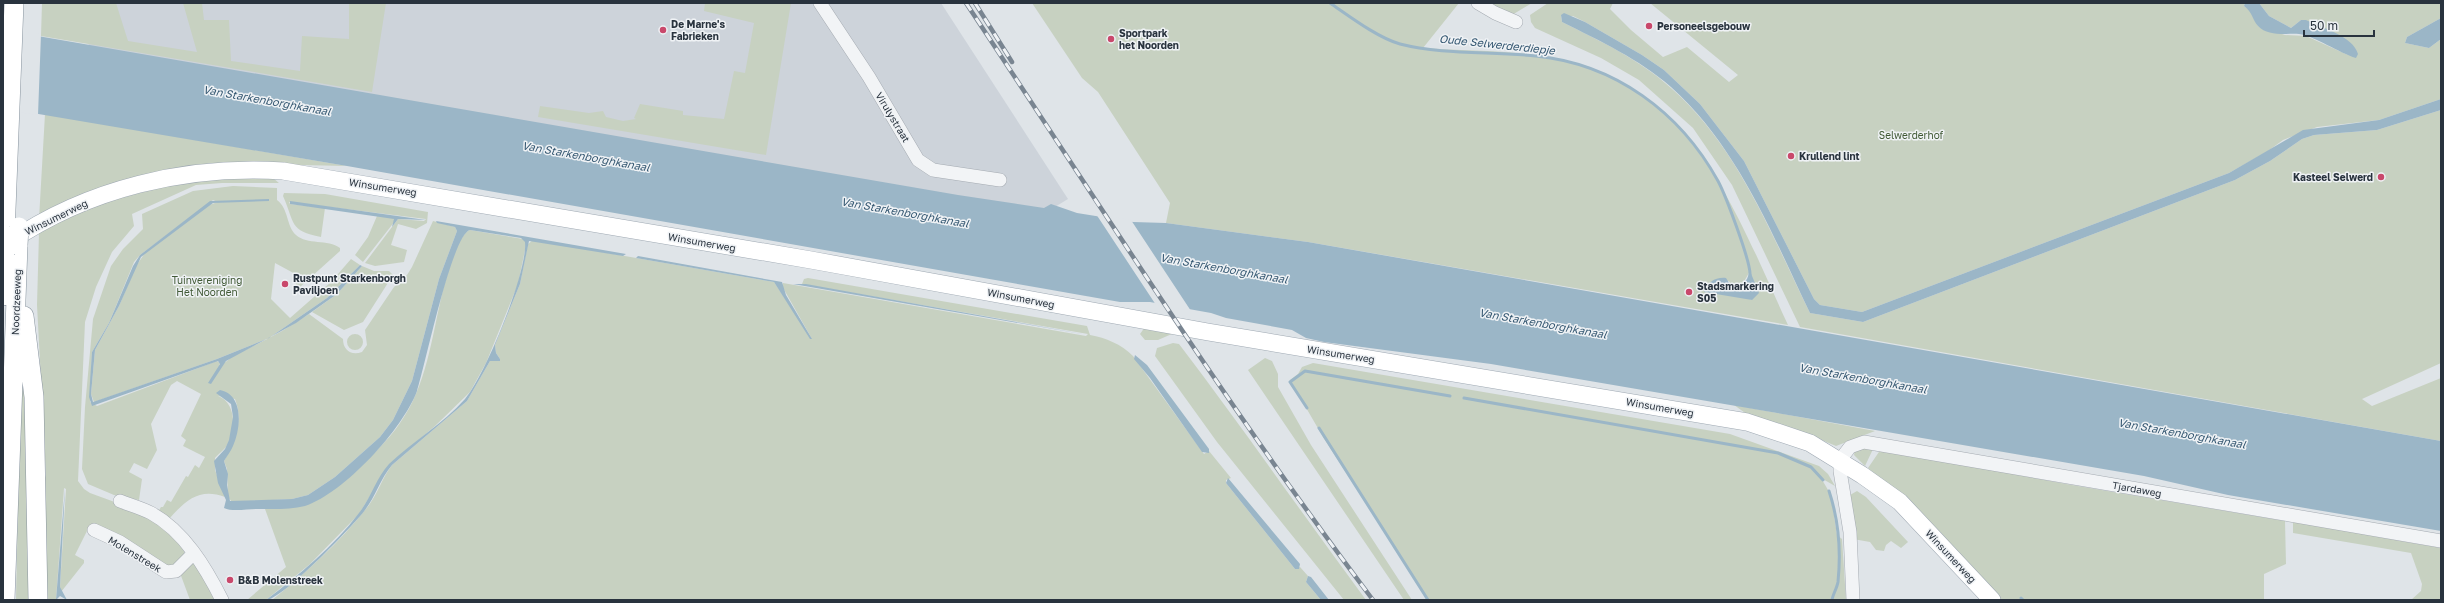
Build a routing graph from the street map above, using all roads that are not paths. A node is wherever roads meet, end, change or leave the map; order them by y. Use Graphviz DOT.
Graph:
graph roads {
  1 [pos="5,3"];
  2 [pos="14,3"];
  3 [pos="28,3"];
  4 [pos="820,3"];
  5 [pos="1478,3"];
  6 [pos="1516,22"];
  7 [pos="14,23"];
  8 [pos="16,142"];
  9 [pos="1000,180"];
  10 [pos="9,254"];
  11 [pos="3,296"];
  12 [pos="1840,460"];
  13 [pos="120,501"];
  14 [pos="94,530"];
  15 [pos="2441,541"];
  16 [pos="194,553"];
  17 [pos="5,600"];
  18 [pos="38,600"];
  19 [pos="222,600"];
  20 [pos="1853,600"];
  21 [pos="1992,600"];
  1 -- 7 [label="highway"];
  2 -- 7 [label="highway, Noordzeeweg"];
  3 -- 8 [label="highway, Noordzeeweg"];
  4 -- 9 [label="street, Virulystraat"];
  5 -- 6 [label="street"];
  7 -- 8 [label="highway, Noordzeeweg"];
  8 -- 10 [label="highway, Noordzeeweg"];
  10 -- 11 [label="highway, Noordzeeweg"];
  10 -- 12 [label="main road, Winsumerweg"];
  10 -- 17 [label="highway, Noordzeeweg"];
  10 -- 18 [label="highway"];
  12 -- 15 [label="street, Tjardaweg"];
  12 -- 20 [label="street"];
  12 -- 21 [label="main road, Winsumerweg"];
  13 -- 16 [label="street"];
  14 -- 16 [label="street, Molenstreek"];
  16 -- 19 [label="street"];
}
